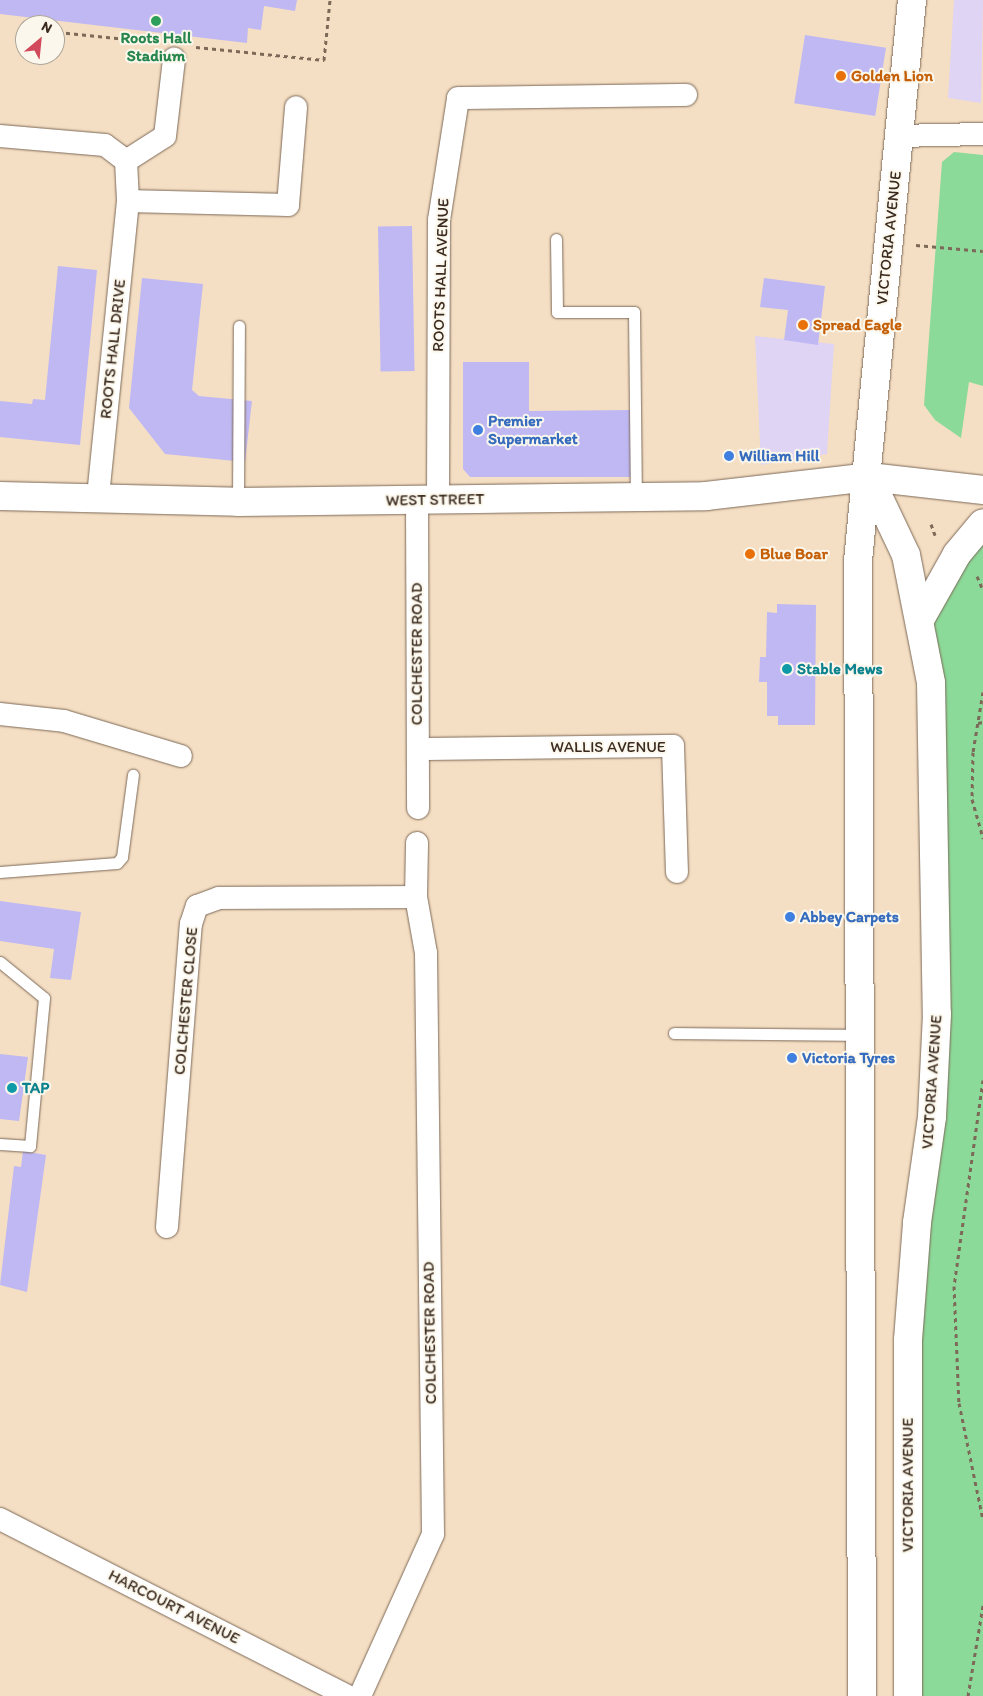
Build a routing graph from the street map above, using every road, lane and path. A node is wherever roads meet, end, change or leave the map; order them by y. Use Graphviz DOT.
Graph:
graph roads {
  1 [pos="330,0"];
  2 [pos="912,0"];
  3 [pos="65,33"];
  4 [pos="176,50"];
  5 [pos="686,95"];
  6 [pos="296,107"];
  7 [pos="983,134"];
  8 [pos="0,136"];
  9 [pos="899,136"];
  10 [pos="126,161"];
  11 [pos="128,201"];
  12 [pos="556,239"];
  13 [pos="888,243"];
  14 [pos="983,251"];
  15 [pos="239,326"];
  16 [pos="869,477"];
  17 [pos="983,490"];
  18 [pos="0,496"];
  19 [pos="636,497"];
  20 [pos="98,498"];
  21 [pos="428,501"];
  22 [pos="238,502"];
  23 [pos="983,524"];
  24 [pos="920,618"];
  25 [pos="983,692"];
  26 [pos="0,714"];
  27 [pos="983,722"];
  28 [pos="978,724"];
  29 [pos="418,748"];
  30 [pos="181,756"];
  31 [pos="133,775"];
  32 [pos="418,808"];
  33 [pos="983,838"];
  34 [pos="417,843"];
  35 [pos="0,872"];
  36 [pos="677,872"];
  37 [pos="416,897"];
  38 [pos="0,962"];
  39 [pos="674,1033"];
  40 [pos="861,1035"];
  41 [pos="983,1080"];
  42 [pos="0,1144"];
  43 [pos="167,1228"];
  44 [pos="0,1519"];
  45 [pos="983,1520"];
  46 [pos="983,1605"];
  47 [pos="348,1696"];
  48 [pos="360,1696"];
  49 [pos="862,1696"];
  50 [pos="908,1696"];
  51 [pos="968,1696"];
  1 -- 4 [label="path"];
  2 -- 9 [label="main road, VICTORIA AVENUE"];
  3 -- 4 [label="path"];
  4 -- 10 [label="street"];
  5 -- 21 [label="street, ROOTS HALL AVENUE"];
  6 -- 11 [label="street"];
  7 -- 9 [label="street"];
  8 -- 10 [label="street"];
  9 -- 13 [label="main road, VICTORIA AVENUE"];
  10 -- 11 [label="street, ROOTS HALL DRIVE"];
  11 -- 20 [label="street, ROOTS HALL DRIVE"];
  12 -- 19 [label="lane"];
  13 -- 14 [label="path"];
  13 -- 16 [label="main road, VICTORIA AVENUE"];
  15 -- 22 [label="lane"];
  16 -- 17 [label="main road, WEST STREET"];
  16 -- 19 [label="main road, WEST STREET"];
  16 -- 24 [label="main road, VICTORIA AVENUE"];
  16 -- 40 [label="main road, VICTORIA AVENUE"];
  18 -- 20 [label="main road, WEST STREET"];
  19 -- 21 [label="main road, WEST STREET"];
  20 -- 22 [label="main road, WEST STREET"];
  21 -- 22 [label="main road, WEST STREET"];
  21 -- 29 [label="street, COLCHESTER ROAD"];
  23 -- 24 [label="main road"];
  24 -- 50 [label="main road, VICTORIA AVENUE"];
  25 -- 28 [label="path"];
  26 -- 30 [label="street"];
  27 -- 28 [label="path"];
  28 -- 33 [label="path"];
  29 -- 32 [label="street, COLCHESTER ROAD"];
  29 -- 36 [label="street, WALLIS AVENUE"];
  31 -- 35 [label="lane"];
  34 -- 37 [label="street"];
  37 -- 43 [label="street, COLCHESTER CLOSE"];
  37 -- 48 [label="street, COLCHESTER ROAD"];
  38 -- 42 [label="lane"];
  39 -- 40 [label="lane"];
  40 -- 49 [label="main road, VICTORIA AVENUE"];
  41 -- 45 [label="path"];
  44 -- 47 [label="street, HARCOURT AVENUE"];
  46 -- 51 [label="path"];
}
